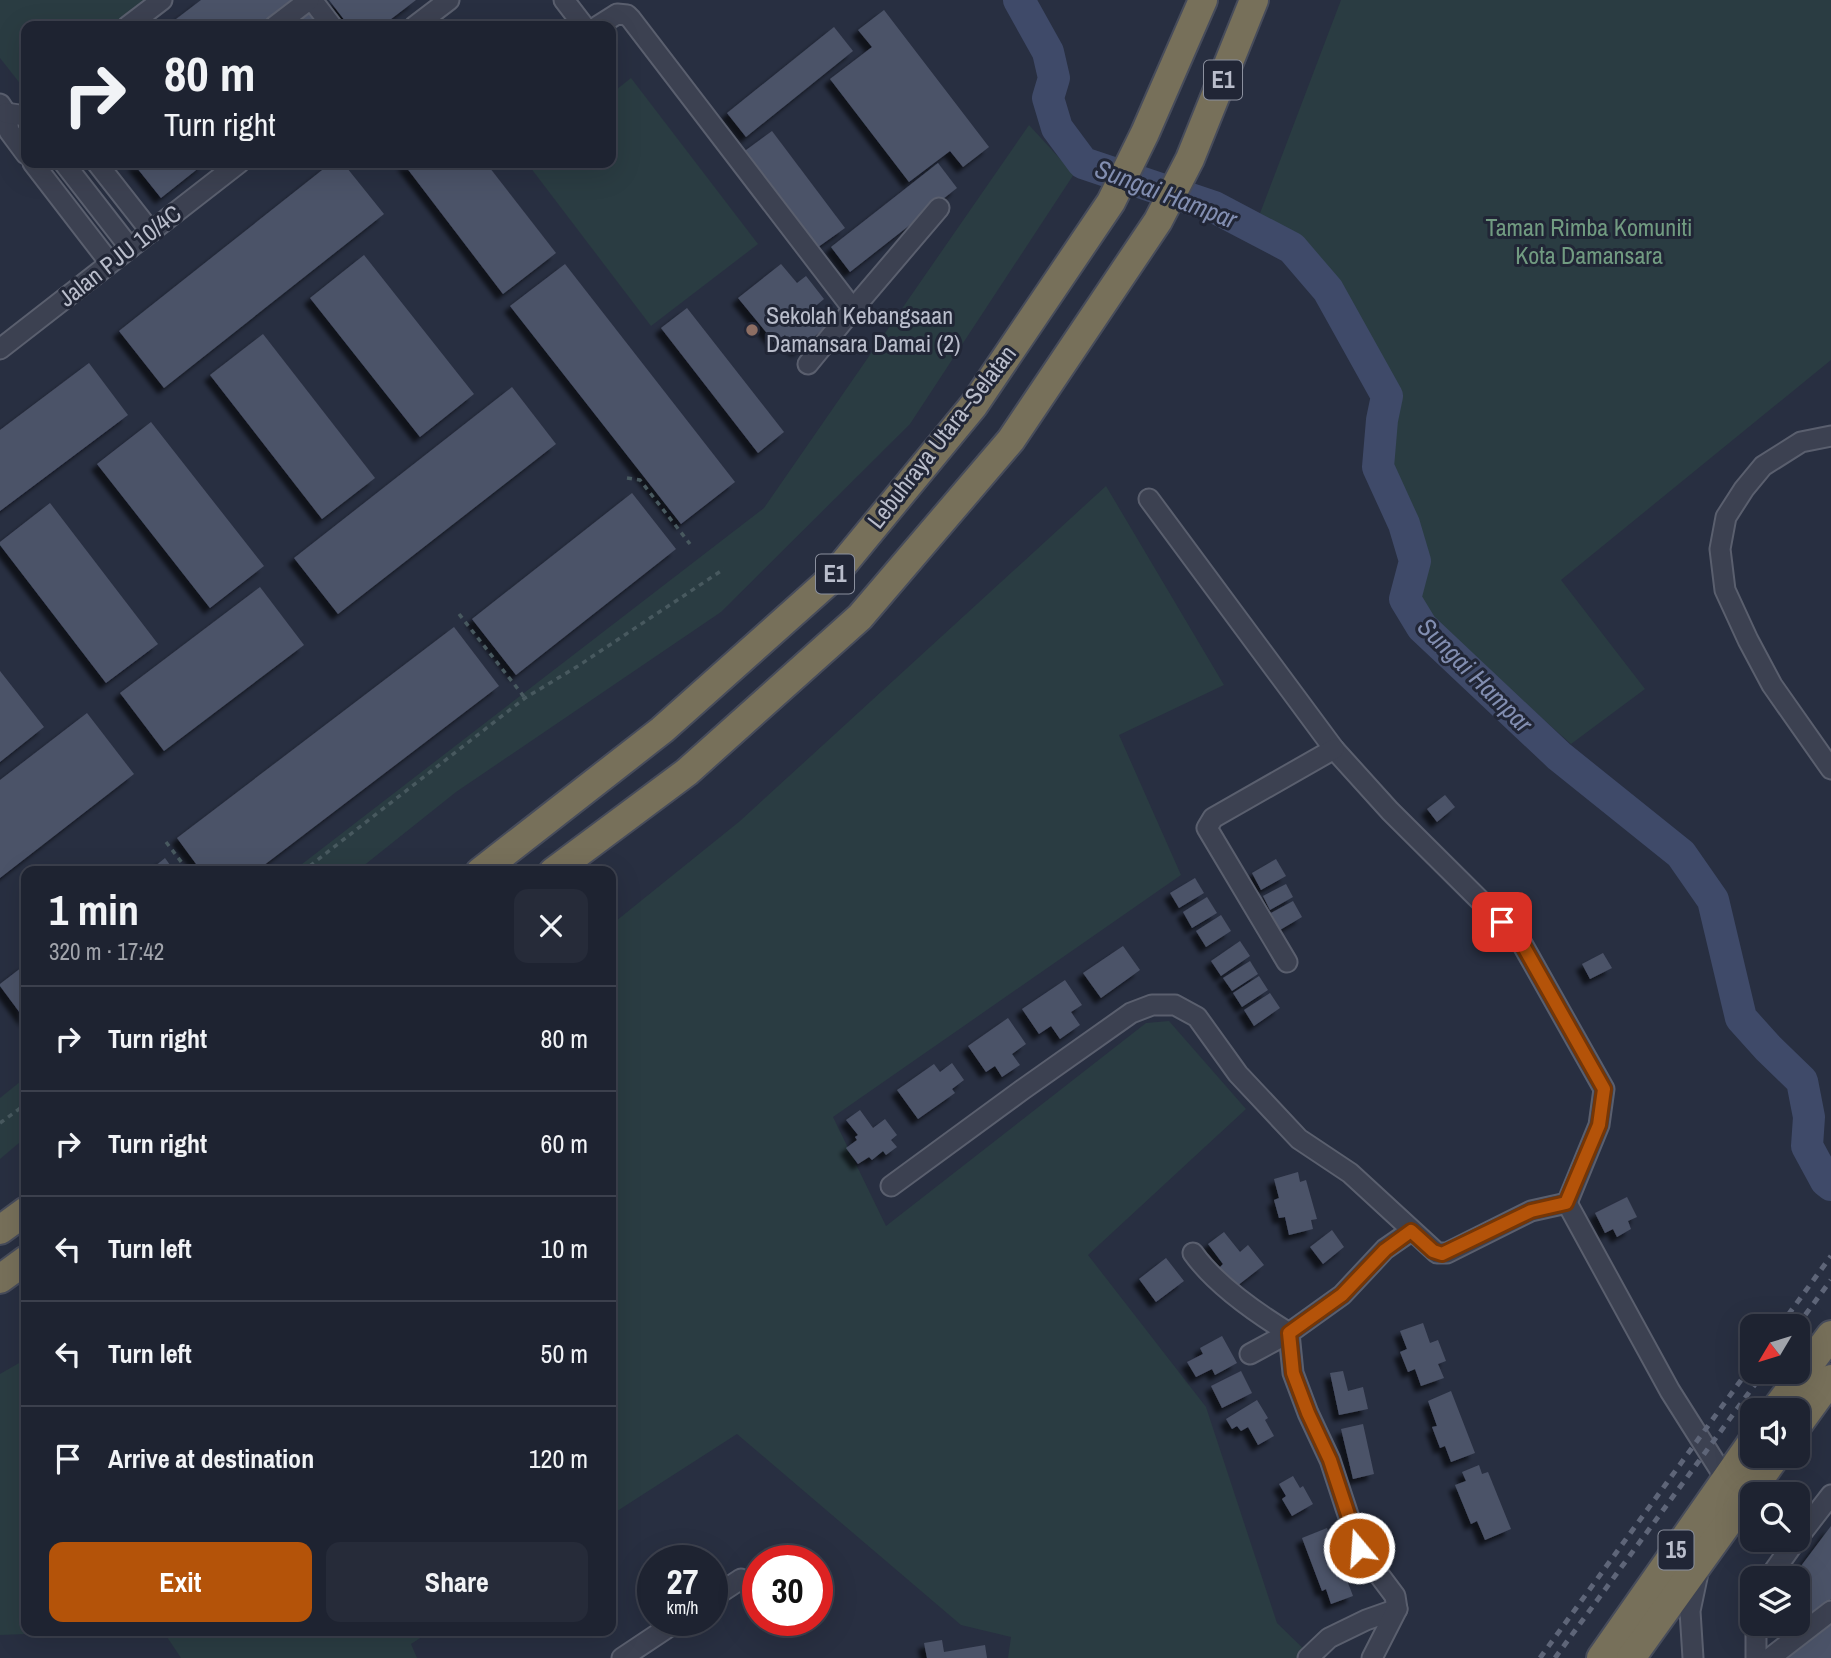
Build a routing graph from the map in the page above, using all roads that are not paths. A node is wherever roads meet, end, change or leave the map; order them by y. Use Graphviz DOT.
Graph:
graph roads {
  1 [pos="162,0"];
  2 [pos="310,0"];
  3 [pos="449,0"];
  4 [pos="564,0"];
  5 [pos="1203,0"];
  6 [pos="1254,0"];
  7 [pos="135,21"];
  8 [pos="282,21"];
  9 [pos="328,21"];
  10 [pos="422,21"];
  11 [pos="580,21"];
  12 [pos="606,21"];
  13 [pos="2,112"];
  14 [pos="21,115"];
  15 [pos="21,147"];
  16 [pos="37,168"];
  17 [pos="68,168"];
  18 [pos="102,168"];
  19 [pos="233,168"];
  20 [pos="939,208"];
  21 [pos="151,232"];
  22 [pos="130,248"];
  23 [pos="110,263"];
  24 [pos="853,309"];
  25 [pos="0,349"];
  26 [pos="808,364"];
  27 [pos="1831,436"];
  28 [pos="1149,499"];
  29 [pos="1334,749"];
  30 [pos="1831,769"];
  31 [pos="488,866"];
  32 [pos="561,866"];
  33 [pos="1287,962"];
  34 [pos="891,1186"];
  35 [pos="1566,1203"];
  36 [pos="21,1215"];
  37 [pos="0,1230"];
  38 [pos="1411,1231"];
  39 [pos="1193,1253"];
  40 [pos="21,1264"];
  41 [pos="0,1279"];
  42 [pos="1289,1333"];
  43 [pos="1831,1335"];
  44 [pos="1250,1354"];
  45 [pos="1831,1379"];
  46 [pos="1784,1398"];
  47 [pos="1810,1408"];
  48 [pos="1740,1458"];
  49 [pos="1767,1468"];
  50 [pos="1725,1478"];
  51 [pos="1831,1495"];
  52 [pos="1810,1522"];
  53 [pos="1700,1562"];
  54 [pos="741,1579"];
  55 [pos="728,1588"];
  56 [pos="1397,1609"];
  57 [pos="1831,1611"];
  58 [pos="663,1636"];
  59 [pos="1756,1636"];
  60 [pos="648,1651"];
  61 [pos="622,1658"];
  62 [pos="1308,1658"];
  63 [pos="1372,1658"];
  64 [pos="1601,1658"];
  65 [pos="1631,1658"];
  66 [pos="1693,1658"];
  67 [pos="1756,1658"];
  68 [pos="1770,1658"];
  1 -- 7 [label="street"];
  2 -- 8 [label="street"];
  2 -- 9 [label="street"];
  3 -- 10 [label="street"];
  4 -- 11 [label="street"];
  5 -- 31 [label="highway, Lebuhraya Utara–Selatan / E1"];
  6 -- 32 [label="highway, Lebuhraya Utara–Selatan / E1"];
  12 -- 24 [label="street"];
  13 -- 14 [label="street"];
  13 -- 15 [label="street"];
  16 -- 23 [label="street"];
  17 -- 22 [label="street"];
  18 -- 21 [label="street"];
  19 -- 21 [label="street, Jalan PJU 10/4C"];
  20 -- 24 [label="street"];
  21 -- 22 [label="street, Jalan PJU 10/4C"];
  22 -- 23 [label="street, Jalan PJU 10/4C"];
  23 -- 25 [label="street, Jalan PJU 10/4C"];
  24 -- 26 [label="street"];
  27 -- 30 [label="street"];
  28 -- 29 [label="street"];
  29 -- 33 [label="street"];
  29 -- 35 [label="street"];
  34 -- 38 [label="street"];
  35 -- 38 [label="street"];
  35 -- 50 [label="street"];
  36 -- 37 [label="highway"];
  38 -- 42 [label="street"];
  39 -- 42 [label="street"];
  40 -- 41 [label="highway"];
  42 -- 44 [label="street"];
  42 -- 56 [label="street"];
  43 -- 46 [label="highway"];
  45 -- 47 [label="highway"];
  48 -- 50 [label="highway, 15"];
  49 -- 53 [label="highway, 15"];
  50 -- 64 [label="highway, 15"];
  51 -- 52 [label="street"];
  53 -- 65 [label="highway, 15"];
  53 -- 66 [label="street"];
  54 -- 55 [label="street"];
  56 -- 62 [label="street"];
  56 -- 63 [label="street"];
  57 -- 68 [label="street"];
  58 -- 60 [label="street"];
  59 -- 67 [label="street"];
  60 -- 61 [label="street"];
}
